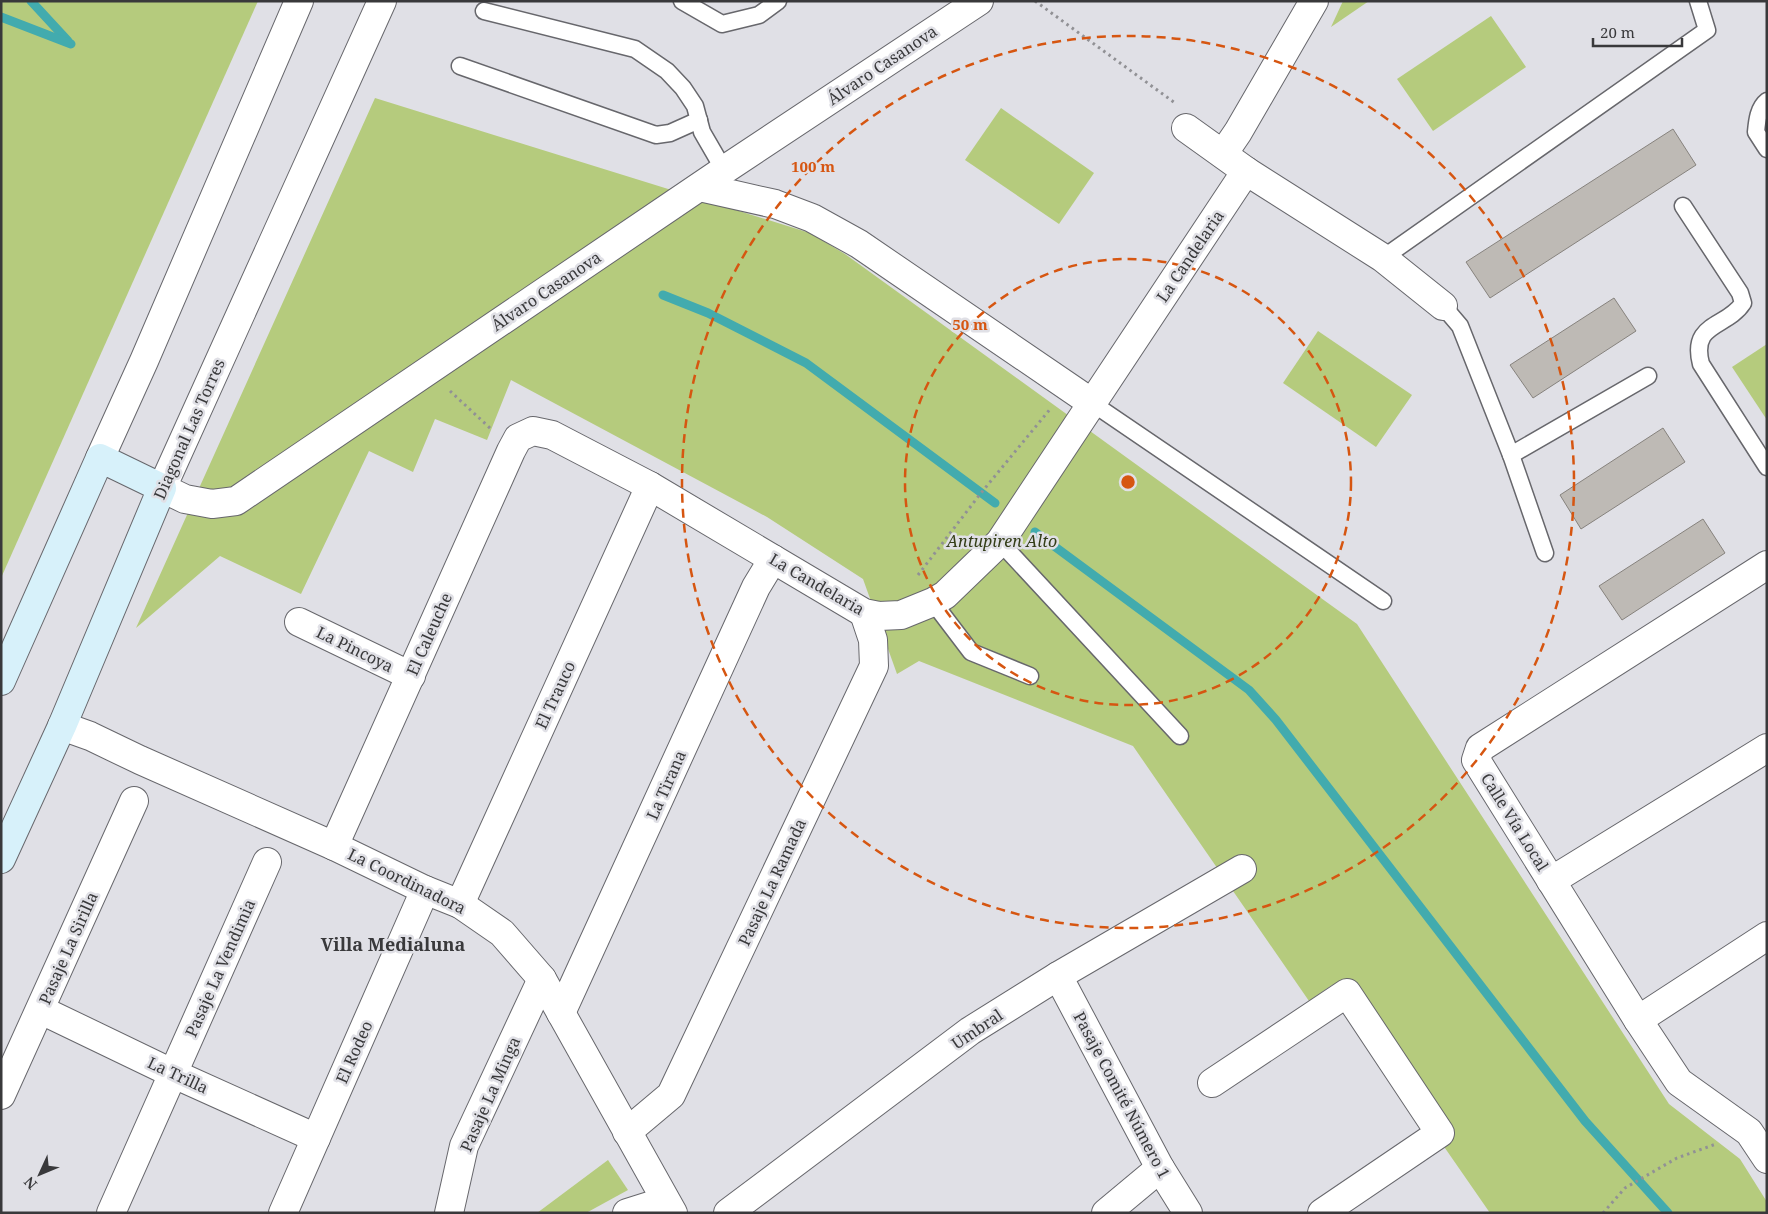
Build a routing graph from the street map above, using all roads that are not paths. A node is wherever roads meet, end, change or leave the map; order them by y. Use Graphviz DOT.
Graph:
graph roads {
  1 [pos="299,1"];
  2 [pos="382,1"];
  3 [pos="682,1"];
  4 [pos="778,1"];
  5 [pos="979,1"];
  6 [pos="1314,1"];
  7 [pos="1698,1"];
  8 [pos="484,10"];
  9 [pos="460,66"];
  10 [pos="1767,100"];
  11 [pos="699,120"];
  12 [pos="1186,128"];
  13 [pos="1767,149"];
  14 [pos="1223,154"];
  15 [pos="724,170"];
  16 [pos="1246,171"];
  17 [pos="700,187"];
  18 [pos="1682,206"];
  19 [pos="1383,258"];
  20 [pos="1443,306"];
  21 [pos="1648,376"];
  22 [pos="1092,403"];
  23 [pos="533,431"];
  24 [pos="1512,455"];
  25 [pos="100,458"];
  26 [pos="1767,467"];
  27 [pos="650,486"];
  28 [pos="162,488"];
  29 [pos="1000,542"];
  30 [pos="1545,553"];
  31 [pos="773,559"];
  32 [pos="1767,565"];
  33 [pos="1383,601"];
  34 [pos="933,602"];
  35 [pos="864,613"];
  36 [pos="299,622"];
  37 [pos="411,676"];
  38 [pos="1030,676"];
  39 [pos="1,681"];
  40 [pos="62,726"];
  41 [pos="1180,736"];
  42 [pos="1767,748"];
  43 [pos="134,801"];
  44 [pos="334,846"];
  45 [pos="1,859"];
  46 [pos="267,862"];
  47 [pos="1242,869"];
  48 [pos="1551,881"];
  49 [pos="424,890"];
  50 [pos="460,904"];
  51 [pos="1767,936"];
  52 [pos="1058,976"];
  53 [pos="542,979"];
  54 [pos="41,1010"];
  55 [pos="561,1013"];
  56 [pos="1638,1020"];
  57 [pos="174,1074"];
  58 [pos="1212,1083"];
  59 [pos="1,1095"];
  60 [pos="1758,1127"];
  61 [pos="627,1132"];
  62 [pos="316,1138"];
  63 [pos="1767,1159"];
  64 [pos="1160,1168"];
  65 [pos="669,1207"];
  66 [pos="111,1213"];
  67 [pos="283,1213"];
  68 [pos="449,1213"];
  69 [pos="627,1213"];
  70 [pos="728,1213"];
  71 [pos="1106,1213"];
  72 [pos="1188,1213"];
  73 [pos="1322,1213"];
  1 -- 25 [label="street"];
  2 -- 28 [label="street, Diagonal Las Torres"];
  3 -- 4 [label="lane"];
  5 -- 15 [label="street, Álvaro Casanova"];
  6 -- 14 [label="street"];
  7 -- 19 [label="lane"];
  8 -- 11 [label="lane"];
  9 -- 11 [label="lane"];
  10 -- 13 [label="lane"];
  11 -- 15 [label="lane"];
  12 -- 14 [label="street"];
  14 -- 16 [label="street"];
  15 -- 17 [label="street, Álvaro Casanova"];
  16 -- 19 [label="street"];
  16 -- 22 [label="street, La Candelaria"];
  17 -- 22 [label="street"];
  17 -- 28 [label="street, Álvaro Casanova"];
  18 -- 26 [label="lane"];
  19 -- 20 [label="street"];
  20 -- 24 [label="lane"];
  21 -- 24 [label="lane"];
  22 -- 29 [label="street, La Candelaria"];
  22 -- 33 [label="lane"];
  23 -- 27 [label="street, La Candelaria"];
  23 -- 37 [label="street, El Caleuche"];
  24 -- 30 [label="lane"];
  25 -- 28 [label="main road, Álvaro Casanova"];
  25 -- 39 [label="main road"];
  27 -- 31 [label="street, La Candelaria"];
  27 -- 50 [label="street, El Trauco"];
  28 -- 40 [label="main road, Diagonal Las Torres"];
  29 -- 34 [label="street, La Candelaria"];
  29 -- 41 [label="lane"];
  31 -- 35 [label="street, La Candelaria"];
  31 -- 55 [label="street, La Tirana"];
  32 -- 48 [label="street, Calle Vía Local"];
  34 -- 35 [label="street, La Candelaria"];
  34 -- 38 [label="lane"];
  35 -- 61 [label="street, Pasaje La Ramada"];
  36 -- 37 [label="street, La Pincoya"];
  37 -- 44 [label="street, El Caleuche"];
  40 -- 44 [label="street, La Coordinadora"];
  40 -- 45 [label="main road, Diagonal Las Torres"];
  42 -- 48 [label="street"];
  43 -- 54 [label="street, Pasaje La Sirilla"];
  44 -- 49 [label="street, La Coordinadora"];
  46 -- 57 [label="street, Pasaje La Vendimia"];
  47 -- 52 [label="street, Umbral"];
  48 -- 56 [label="street, Calle Vía Local"];
  49 -- 50 [label="street, La Coordinadora"];
  49 -- 62 [label="street, El Rodeo"];
  50 -- 53 [label="street, La Coordinadora"];
  51 -- 56 [label="street"];
  52 -- 64 [label="street, Pasaje Comité Número 1"];
  52 -- 70 [label="street, Umbral"];
  53 -- 55 [label="street, La Coordinadora"];
  53 -- 68 [label="street, Pasaje La Minga"];
  54 -- 57 [label="street, La Trilla"];
  54 -- 59 [label="street, Pasaje La Sirilla"];
  55 -- 61 [label="street, La Coordinadora"];
  56 -- 60 [label="street, Calle Vía Local"];
  57 -- 62 [label="street, La Trilla"];
  57 -- 66 [label="street, Pasaje La Vendimia"];
  58 -- 73 [label="street"];
  60 -- 63 [label="street, Calle Vía Local"];
  61 -- 65 [label="street, La Coordinadora"];
  62 -- 67 [label="street, El Rodeo"];
  64 -- 71 [label="street"];
  64 -- 72 [label="street, Pasaje Comité Número 1"];
  65 -- 69 [label="street"];
}
